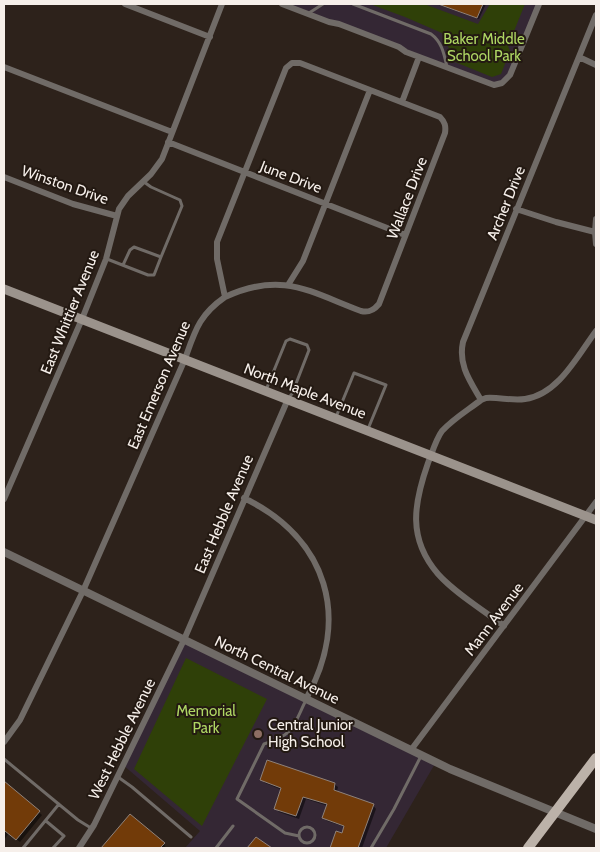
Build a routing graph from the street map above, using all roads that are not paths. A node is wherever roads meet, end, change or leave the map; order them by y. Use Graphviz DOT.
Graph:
graph roads {
  1 [pos="125,4"];
  2 [pos="222,4"];
  3 [pos="282,4"];
  4 [pos="323,4"];
  5 [pos="353,4"];
  6 [pos="539,4"];
  7 [pos="308,14"];
  8 [pos="596,15"];
  9 [pos="210,37"];
  10 [pos="419,57"];
  11 [pos="579,58"];
  12 [pos="596,65"];
  13 [pos="4,67"];
  14 [pos="447,68"];
  15 [pos="370,90"];
  16 [pos="402,102"];
  17 [pos="172,132"];
  18 [pos="168,142"];
  19 [pos="244,173"];
  20 [pos="4,177"];
  21 [pos="143,182"];
  22 [pos="325,204"];
  23 [pos="516,209"];
  24 [pos="117,216"];
  25 [pos="596,219"];
  26 [pos="595,232"];
  27 [pos="405,235"];
  28 [pos="596,244"];
  29 [pos="161,257"];
  30 [pos="106,258"];
  31 [pos="123,265"];
  32 [pos="288,285"];
  33 [pos="4,289"];
  34 [pos="226,297"];
  35 [pos="82,319"];
  36 [pos="596,331"];
  37 [pos="185,359"];
  38 [pos="266,390"];
  39 [pos="288,399"];
  40 [pos="481,400"];
  41 [pos="336,418"];
  42 [pos="368,430"];
  43 [pos="431,455"];
  44 [pos="244,498"];
  45 [pos="4,499"];
  46 [pos="596,502"];
  47 [pos="586,516"];
  48 [pos="596,520"];
  49 [pos="4,552"];
  50 [pos="83,591"];
  51 [pos="504,626"];
  52 [pos="183,639"];
  53 [pos="306,699"];
  54 [pos="4,742"];
  55 [pos="411,750"];
  56 [pos="422,755"];
  57 [pos="596,758"];
  58 [pos="4,759"];
  59 [pos="118,777"];
  60 [pos="59,804"];
  61 [pos="556,812"];
  62 [pos="46,821"];
  63 [pos="233,826"];
  64 [pos="92,828"];
  65 [pos="596,829"];
  66 [pos="299,836"];
  67 [pos="191,838"];
  68 [pos="23,848"];
  69 [pos="53,848"];
  70 [pos="79,848"];
  71 [pos="216,848"];
  72 [pos="371,848"];
  73 [pos="528,848"];
  1 -- 9 [label="street"];
  2 -- 9 [label="street"];
  3 -- 7 [label="street"];
  4 -- 7 [label="lane"];
  5 -- 14 [label="lane"];
  6 -- 14 [label="street"];
  7 -- 10 [label="street"];
  8 -- 11 [label="street, Archer Drive"];
  9 -- 17 [label="street"];
  10 -- 14 [label="street"];
  10 -- 16 [label="street"];
  11 -- 12 [label="street"];
  11 -- 23 [label="street, Archer Drive"];
  13 -- 17 [label="street"];
  15 -- 16 [label="street, Wallace Drive"];
  15 -- 19 [label="street, Wallace Drive"];
  15 -- 22 [label="street"];
  16 -- 27 [label="street, Wallace Drive"];
  17 -- 18 [label="street, East Whittier Avenue"];
  18 -- 19 [label="street, June Drive"];
  18 -- 21 [label="street, East Whittier Avenue"];
  19 -- 22 [label="street, June Drive"];
  19 -- 34 [label="street"];
  20 -- 24 [label="street, Winston Drive"];
  21 -- 24 [label="street, East Whittier Avenue"];
  21 -- 29 [label="lane"];
  22 -- 27 [label="street, June Drive"];
  22 -- 32 [label="street"];
  23 -- 26 [label="street"];
  23 -- 40 [label="street, Archer Drive"];
  24 -- 30 [label="street, East Whittier Avenue"];
  25 -- 26 [label="street"];
  26 -- 28 [label="street"];
  27 -- 32 [label="street, Wallace Drive"];
  29 -- 31 [label="lane"];
  29 -- 31 [label="lane"];
  30 -- 31 [label="lane"];
  30 -- 35 [label="street, East Whittier Avenue"];
  32 -- 34 [label="street, Wallace Drive"];
  33 -- 35 [label="main road, North Maple Avenue"];
  34 -- 37 [label="street, East Emerson Avenue"];
  35 -- 37 [label="main road, North Maple Avenue"];
  35 -- 45 [label="street, East Whittier Avenue"];
  36 -- 40 [label="street"];
  37 -- 38 [label="main road, North Maple Avenue"];
  37 -- 50 [label="street, East Emerson Avenue"];
  38 -- 39 [label="main road, North Maple Avenue"];
  38 -- 39 [label="lane"];
  39 -- 41 [label="main road, North Maple Avenue"];
  39 -- 44 [label="street, East Hebble Avenue"];
  40 -- 43 [label="street"];
  41 -- 42 [label="main road, North Maple Avenue"];
  41 -- 42 [label="lane"];
  42 -- 43 [label="main road, North Maple Avenue"];
  43 -- 47 [label="main road, North Maple Avenue"];
  43 -- 51 [label="street"];
  44 -- 52 [label="street, East Hebble Avenue"];
  44 -- 53 [label="street"];
  46 -- 47 [label="street, Mann Avenue"];
  47 -- 48 [label="main road, North Maple Avenue"];
  47 -- 51 [label="street, Mann Avenue"];
  49 -- 50 [label="street, North Central Avenue"];
  50 -- 52 [label="street, North Central Avenue"];
  50 -- 54 [label="street, East Emerson Avenue"];
  51 -- 55 [label="street, Mann Avenue"];
  52 -- 53 [label="street, North Central Avenue"];
  52 -- 59 [label="street, West Hebble Avenue"];
  53 -- 55 [label="street, North Central Avenue"];
  53 -- 66 [label="lane"];
  55 -- 56 [label="street, North Central Avenue"];
  56 -- 61 [label="street, North Central Avenue"];
  56 -- 72 [label="lane"];
  57 -- 61 [label="main road"];
  58 -- 60 [label="lane"];
  59 -- 64 [label="street, West Hebble Avenue"];
  59 -- 67 [label="lane"];
  60 -- 62 [label="lane"];
  60 -- 64 [label="lane"];
  61 -- 65 [label="street, North Central Avenue"];
  61 -- 73 [label="main road"];
  62 -- 68 [label="lane"];
  62 -- 69 [label="lane"];
  63 -- 71 [label="lane"];
  64 -- 70 [label="street, West Hebble Avenue"];
  66 -- 66 [label="lane"];
}
